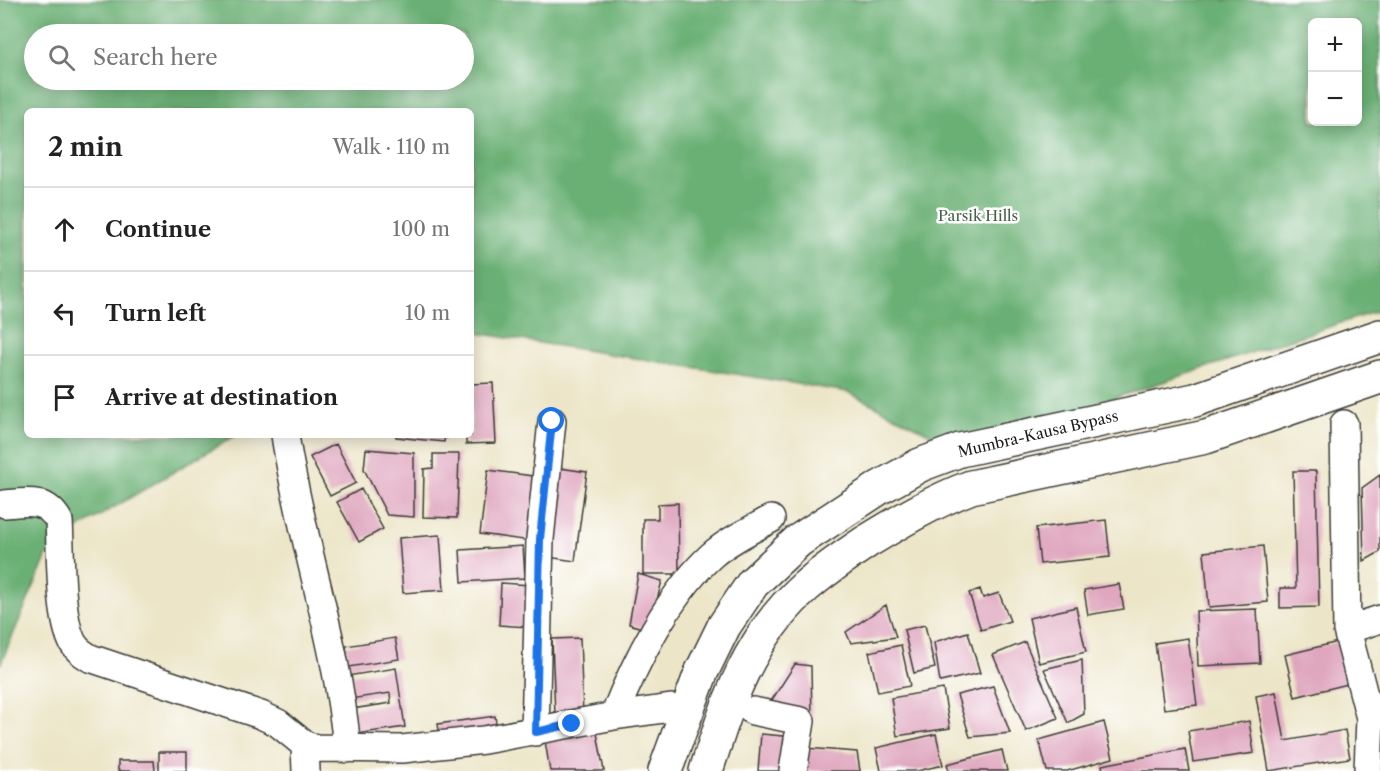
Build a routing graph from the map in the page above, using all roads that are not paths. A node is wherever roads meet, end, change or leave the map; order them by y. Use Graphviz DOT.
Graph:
graph roads {
  1 [pos="1380,336"];
  2 [pos="1380,377"];
  3 [pos="552,421"];
  4 [pos="1344,424"];
  5 [pos="286,438"];
  6 [pos="5,504"];
  7 [pos="771,519"];
  8 [pos="1380,619"];
  9 [pos="1347,630"];
  10 [pos="671,708"];
  11 [pos="753,711"];
  12 [pos="614,716"];
  13 [pos="536,732"];
  14 [pos="347,749"];
  15 [pos="305,758"];
  16 [pos="665,771"];
  17 [pos="706,771"];
  18 [pos="794,771"];
  19 [pos="1368,771"];
  1 -- 16 [label="highway, Mumbra-Kausa Bypass"];
  2 -- 17 [label="highway"];
  3 -- 13 [label="street"];
  4 -- 9 [label="street"];
  5 -- 14 [label="street"];
  6 -- 15 [label="street"];
  7 -- 12 [label="street"];
  8 -- 9 [label="street"];
  9 -- 19 [label="street"];
  10 -- 12 [label="street"];
  11 -- 18 [label="street"];
  12 -- 13 [label="street"];
  13 -- 14 [label="street"];
  14 -- 15 [label="street"];
}
